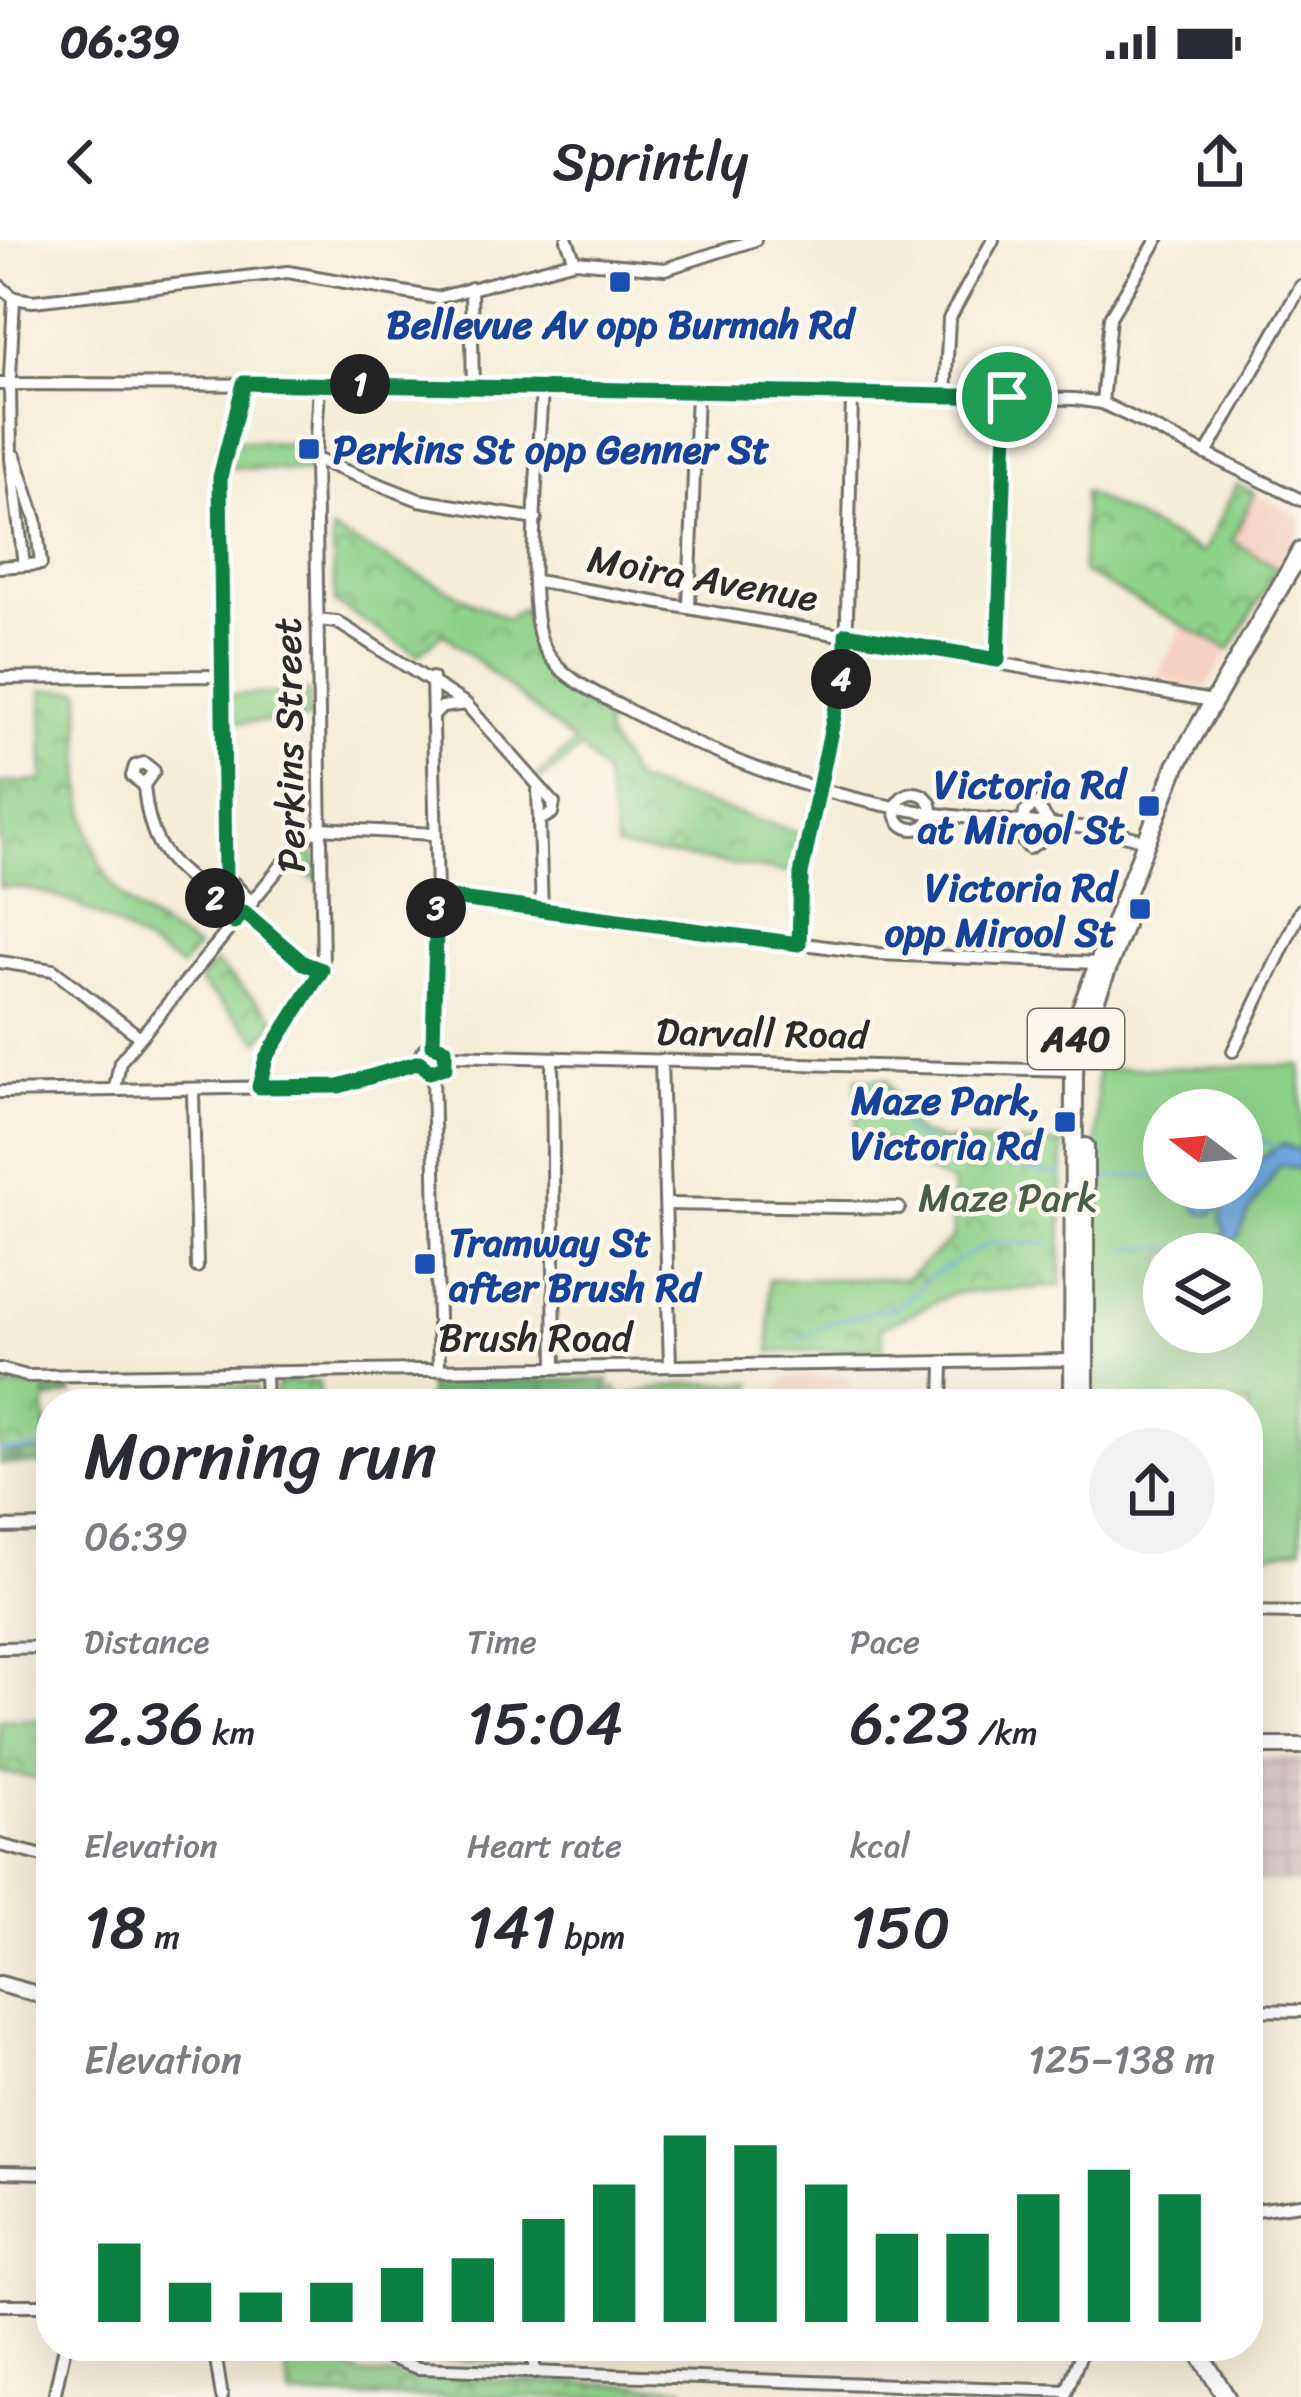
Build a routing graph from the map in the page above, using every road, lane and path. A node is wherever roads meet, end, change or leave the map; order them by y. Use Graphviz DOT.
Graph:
graph roads {
  1 [pos="567,240"];
  2 [pos="755,240"];
  3 [pos="993,240"];
  4 [pos="1157,240"];
  5 [pos="575,261"];
  6 [pos="0,286"];
  7 [pos="1301,286"];
  8 [pos="471,288"];
  9 [pos="14,298"];
  10 [pos="5,381"];
  11 [pos="244,383"];
  12 [pos="319,384"];
  13 [pos="473,389"];
  14 [pos="542,390"];
  15 [pos="697,392"];
  16 [pos="852,396"];
  17 [pos="945,397"];
  18 [pos="1007,397"];
  19 [pos="1102,404"];
  20 [pos="1206,454"];
  21 [pos="315,459"];
  22 [pos="1301,500"];
  23 [pos="536,519"];
  24 [pos="1301,551"];
  25 [pos="0,567"];
  26 [pos="1301,574"];
  27 [pos="536,580"];
  28 [pos="689,606"];
  29 [pos="317,620"];
  30 [pos="846,634"];
  31 [pos="998,660"];
  32 [pos="223,676"];
  33 [pos="0,678"];
  34 [pos="432,678"];
  35 [pos="1212,701"];
  36 [pos="466,704"];
  37 [pos="432,717"];
  38 [pos="144,784"];
  39 [pos="818,792"];
  40 [pos="899,807"];
  41 [pos="929,813"];
  42 [pos="1022,823"];
  43 [pos="1046,827"];
  44 [pos="324,828"];
  45 [pos="435,834"];
  46 [pos="1145,841"];
  47 [pos="225,874"];
  48 [pos="207,891"];
  49 [pos="437,896"];
  50 [pos="248,907"];
  51 [pos="1301,910"];
  52 [pos="542,912"];
  53 [pos="234,923"];
  54 [pos="799,944"];
  55 [pos="0,962"];
  56 [pos="1097,963"];
  57 [pos="322,970"];
  58 [pos="140,1037"];
  59 [pos="433,1045"];
  60 [pos="1233,1051"];
  61 [pos="448,1055"];
  62 [pos="552,1059"];
  63 [pos="661,1060"];
  64 [pos="420,1062"];
  65 [pos="1074,1071"];
  66 [pos="434,1073"];
  67 [pos="259,1087"];
  68 [pos="115,1089"];
  69 [pos="193,1091"];
  70 [pos="0,1092"];
  71 [pos="668,1204"];
  72 [pos="898,1208"];
  73 [pos="197,1267"];
  74 [pos="1072,1360"];
  75 [pos="943,1362"];
  76 [pos="670,1366"];
  77 [pos="439,1368"];
  78 [pos="555,1368"];
  79 [pos="0,1369"];
  80 [pos="266,1372"];
  81 [pos="266,1389"];
  82 [pos="942,1389"];
  83 [pos="1072,1389"];
  84 [pos="1085,1389"];
  85 [pos="36,1526"];
  86 [pos="0,1527"];
  87 [pos="1263,1612"];
  88 [pos="1301,1613"];
  89 [pos="36,1647"];
  90 [pos="0,1648"];
  91 [pos="1263,1746"];
  92 [pos="1301,1746"];
  93 [pos="0,1845"];
  94 [pos="36,1854"];
  95 [pos="0,1984"];
  96 [pos="36,1994"];
  97 [pos="1263,2010"];
  98 [pos="1301,2011"];
  99 [pos="0,2172"];
  100 [pos="36,2173"];
  101 [pos="1301,2204"];
  102 [pos="1263,2209"];
  103 [pos="0,2305"];
  104 [pos="36,2305"];
  105 [pos="62,2361"];
  106 [pos="216,2361"];
  107 [pos="399,2361"];
  108 [pos="534,2361"];
  109 [pos="1078,2361"];
  110 [pos="1204,2361"];
  111 [pos="1215,2361"];
  112 [pos="535,2373"];
  113 [pos="1065,2394"];
  114 [pos="54,2397"];
  115 [pos="222,2397"];
  116 [pos="1226,2397"];
  117 [pos="1236,2397"];
  1 -- 5 [label="street"];
  2 -- 5 [label="street"];
  3 -- 17 [label="street"];
  4 -- 19 [label="street"];
  5 -- 8 [label="street"];
  6 -- 9 [label="street"];
  7 -- 20 [label="street"];
  8 -- 9 [label="street"];
  8 -- 13 [label="street"];
  9 -- 10 [label="street"];
  10 -- 11 [label="street"];
  10 -- 25 [label="street"];
  11 -- 12 [label="street"];
  11 -- 32 [label="street"];
  12 -- 13 [label="street"];
  12 -- 21 [label="street, Perkins Street"];
  13 -- 14 [label="street"];
  14 -- 15 [label="street"];
  14 -- 23 [label="street"];
  15 -- 16 [label="street"];
  15 -- 28 [label="street"];
  16 -- 17 [label="street"];
  16 -- 30 [label="street"];
  17 -- 18 [label="street"];
  18 -- 19 [label="street"];
  18 -- 31 [label="street"];
  19 -- 20 [label="street"];
  20 -- 22 [label="street"];
  21 -- 23 [label="street"];
  21 -- 29 [label="street, Perkins Street"];
  23 -- 27 [label="street"];
  24 -- 35 [label="highway, A40"];
  26 -- 84 [label="highway, A40"];
  27 -- 28 [label="street, Moira Avenue"];
  27 -- 39 [label="street"];
  28 -- 30 [label="street, Moira Avenue"];
  29 -- 34 [label="street"];
  29 -- 44 [label="street, Perkins Street"];
  30 -- 31 [label="street, Moira Avenue"];
  30 -- 39 [label="street"];
  31 -- 35 [label="street, Moira Avenue"];
  32 -- 33 [label="street"];
  32 -- 47 [label="street"];
  34 -- 36 [label="street"];
  34 -- 37 [label="street"];
  35 -- 46 [label="highway, A40"];
  36 -- 37 [label="street"];
  36 -- 52 [label="street"];
  37 -- 45 [label="street"];
  38 -- 48 [label="street"];
  39 -- 40 [label="street"];
  39 -- 54 [label="street"];
  40 -- 41 [label="street"];
  40 -- 41 [label="street"];
  40 -- 41 [label="street"];
  41 -- 42 [label="street"];
  42 -- 43 [label="street"];
  42 -- 43 [label="street"];
  42 -- 43 [label="street"];
  43 -- 46 [label="street"];
  44 -- 45 [label="street"];
  44 -- 50 [label="street"];
  44 -- 57 [label="street, Perkins Street"];
  45 -- 49 [label="street"];
  46 -- 56 [label="highway, A40"];
  47 -- 48 [label="street"];
  47 -- 50 [label="street"];
  48 -- 53 [label="street"];
  49 -- 52 [label="street"];
  49 -- 59 [label="street"];
  50 -- 53 [label="street"];
  50 -- 57 [label="street"];
  51 -- 60 [label="street"];
  52 -- 54 [label="street"];
  53 -- 58 [label="street"];
  54 -- 56 [label="street"];
  55 -- 58 [label="street"];
  56 -- 65 [label="highway, A40"];
  57 -- 67 [label="street"];
  58 -- 68 [label="street"];
  59 -- 61 [label="street"];
  59 -- 64 [label="street"];
  61 -- 62 [label="street, Darvall Road"];
  61 -- 66 [label="street"];
  62 -- 63 [label="street, Darvall Road"];
  62 -- 78 [label="street"];
  63 -- 65 [label="street, Darvall Road"];
  63 -- 71 [label="street"];
  64 -- 66 [label="street"];
  64 -- 67 [label="street"];
  65 -- 74 [label="highway, A40"];
  66 -- 77 [label="street"];
  67 -- 69 [label="street"];
  68 -- 69 [label="street"];
  68 -- 70 [label="street"];
  69 -- 73 [label="street"];
  71 -- 72 [label="street"];
  71 -- 76 [label="street"];
  74 -- 75 [label="street, Brush Road"];
  74 -- 83 [label="highway, A40"];
  75 -- 76 [label="street, Brush Road"];
  75 -- 82 [label="street"];
  76 -- 78 [label="street, Brush Road"];
  77 -- 78 [label="street, Brush Road"];
  77 -- 80 [label="street, Brush Road"];
  79 -- 80 [label="street, Brush Road"];
  80 -- 81 [label="street"];
  85 -- 86 [label="street"];
  87 -- 88 [label="street"];
  89 -- 90 [label="street"];
  91 -- 92 [label="main road"];
  93 -- 94 [label="street"];
  95 -- 96 [label="main road"];
  97 -- 98 [label="street"];
  99 -- 100 [label="street"];
  101 -- 102 [label="street"];
  103 -- 104 [label="street"];
  105 -- 114 [label="street"];
  106 -- 115 [label="street"];
  107 -- 112 [label="street"];
  108 -- 112 [label="street"];
  109 -- 113 [label="street"];
  110 -- 116 [label="highway"];
  111 -- 117 [label="highway"];
  112 -- 113 [label="street"];
}
